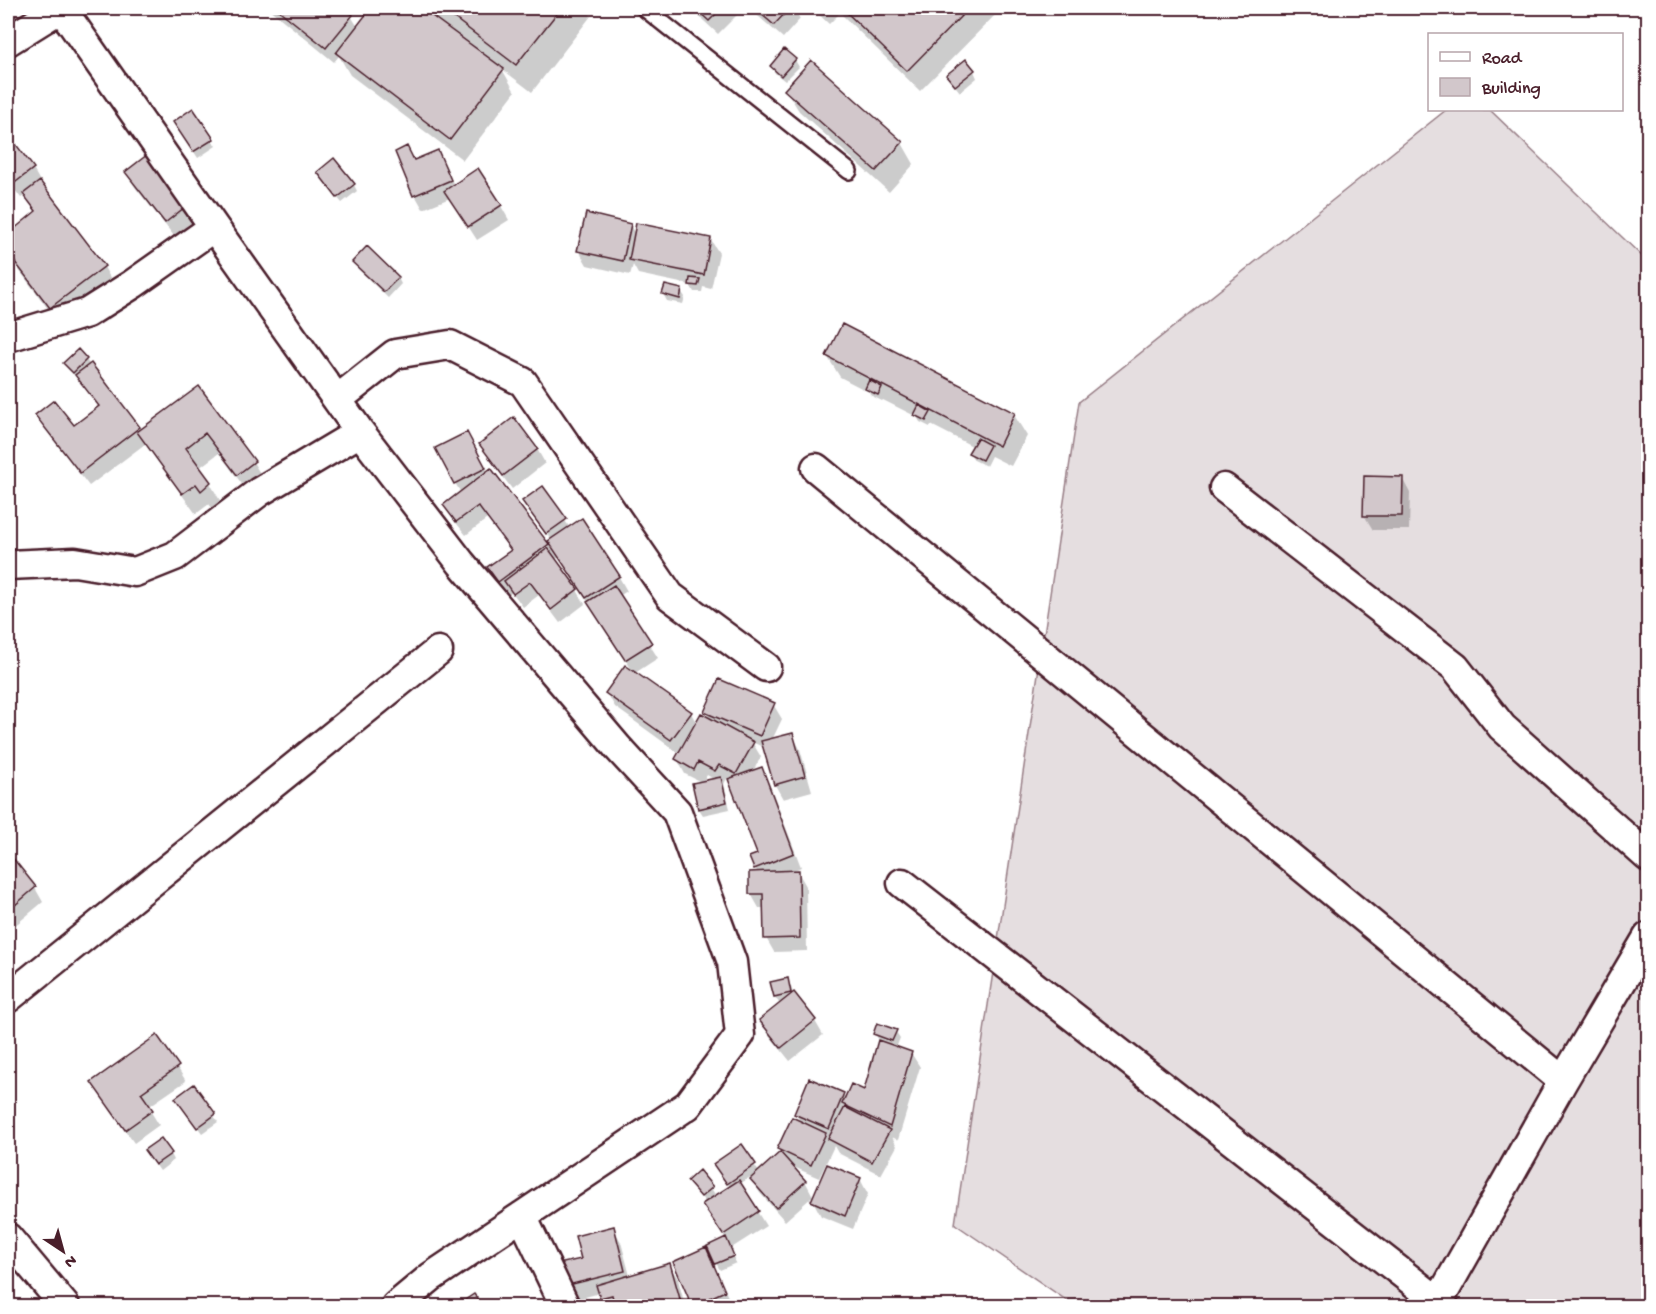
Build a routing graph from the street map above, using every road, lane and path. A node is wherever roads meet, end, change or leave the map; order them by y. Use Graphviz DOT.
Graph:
graph roads {
  1 [pos="61,8"];
  2 [pos="644,8"];
  3 [pos="8,40"];
  4 [pos="849,171"];
  5 [pos="214,227"];
  6 [pos="8,337"];
  7 [pos="338,399"];
  8 [pos="360,432"];
  9 [pos="816,468"];
  10 [pos="1224,488"];
  11 [pos="8,565"];
  12 [pos="438,651"];
  13 [pos="766,667"];
  14 [pos="1648,857"];
  15 [pos="902,883"];
  16 [pos="1648,937"];
  17 [pos="8,998"];
  18 [pos="1563,1081"];
  19 [pos="522,1216"];
  20 [pos="8,1238"];
  21 [pos="1440,1305"];
  22 [pos="65,1306"];
  23 [pos="396,1306"];
  24 [pos="565,1306"];
  1 -- 3 [label="street"];
  1 -- 5 [label="street"];
  2 -- 4 [label="lane"];
  5 -- 6 [label="street"];
  5 -- 7 [label="street"];
  7 -- 8 [label="street"];
  7 -- 13 [label="street"];
  8 -- 11 [label="street"];
  8 -- 19 [label="street"];
  9 -- 18 [label="street"];
  10 -- 14 [label="street"];
  12 -- 17 [label="street"];
  15 -- 21 [label="street"];
  16 -- 18 [label="street"];
  18 -- 21 [label="street"];
  19 -- 23 [label="street"];
  19 -- 24 [label="street"];
  20 -- 22 [label="street"];
}
